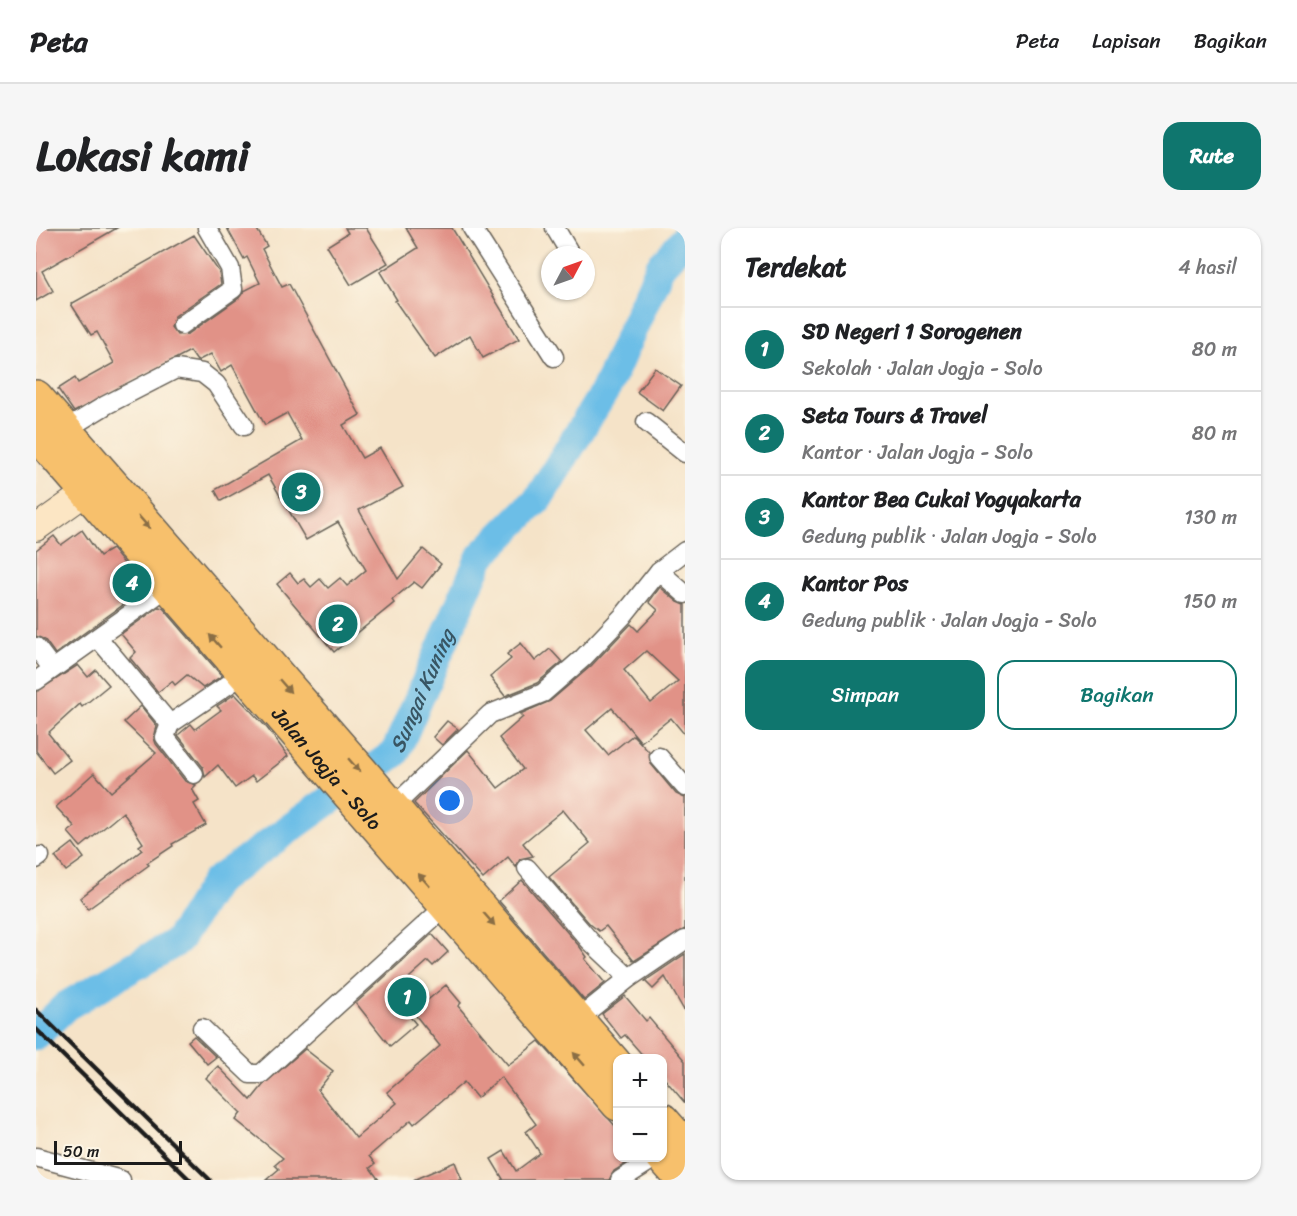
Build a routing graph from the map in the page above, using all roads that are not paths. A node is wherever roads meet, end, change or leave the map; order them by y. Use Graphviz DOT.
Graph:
graph roads {
  1 [pos="207,228"];
  2 [pos="472,228"];
  3 [pos="555,228"];
  4 [pos="566,246"];
  5 [pos="182,326"];
  6 [pos="554,357"];
  7 [pos="36,397"];
  8 [pos="646,422"];
  9 [pos="244,426"];
  10 [pos="50,432"];
  11 [pos="685,453"];
  12 [pos="94,483"];
  13 [pos="36,520"];
  14 [pos="36,528"];
  15 [pos="685,551"];
  16 [pos="659,571"];
  17 [pos="168,587"];
  18 [pos="685,594"];
  19 [pos="98,638"];
  20 [pos="36,647"];
  21 [pos="52,668"];
  22 [pos="244,674"];
  23 [pos="36,681"];
  24 [pos="170,724"];
  25 [pos="317,741"];
  26 [pos="659,757"];
  27 [pos="194,774"];
  28 [pos="685,787"];
  29 [pos="379,805"];
  30 [pos="527,868"];
  31 [pos="447,905"];
  32 [pos="685,940"];
  33 [pos="628,978"];
  34 [pos="577,1020"];
  35 [pos="202,1028"];
  36 [pos="613,1061"];
  37 [pos="613,1098"];
  38 [pos="667,1125"];
  39 [pos="685,1146"];
  40 [pos="36,1157"];
  41 [pos="667,1161"];
  42 [pos="649,1162"];
  43 [pos="121,1180"];
  44 [pos="620,1180"];
  45 [pos="683,1180"];
  1 -- 5 [label="street"];
  2 -- 6 [label="street"];
  3 -- 4 [label="street"];
  7 -- 10 [label="highway, Jalan Jogja - Solo"];
  8 -- 11 [label="street"];
  9 -- 10 [label="street"];
  10 -- 12 [label="highway, Jalan Jogja - Solo"];
  12 -- 13 [label="street"];
  12 -- 14 [label="street"];
  12 -- 17 [label="highway, Jalan Jogja - Solo"];
  12 -- 25 [label="highway, Jalan Jogja - Solo, one-way"];
  15 -- 16 [label="street"];
  16 -- 18 [label="street"];
  16 -- 29 [label="street"];
  17 -- 19 [label="street"];
  22 -- 17 [label="highway, Jalan Jogja - Solo, one-way"];
  19 -- 21 [label="street"];
  19 -- 24 [label="street"];
  20 -- 21 [label="street"];
  21 -- 23 [label="street"];
  22 -- 24 [label="street"];
  22 -- 25 [label="highway, Jalan Jogja - Solo"];
  24 -- 27 [label="street"];
  25 -- 29 [label="highway, Jalan Jogja - Solo"];
  26 -- 28 [label="street"];
  31 -- 29 [label="highway, Jalan Jogja - Solo, one-way"];
  29 -- 34 [label="highway, Jalan Jogja - Solo, one-way"];
  30 -- 33 [label="street"];
  31 -- 35 [label="street"];
  37 -- 31 [label="highway, Jalan Jogja - Solo, one-way"];
  32 -- 33 [label="street"];
  33 -- 34 [label="street"];
  34 -- 36 [label="highway, Jalan Jogja - Solo"];
  38 -- 39 [label="highway"];
  40 -- 43 [label="street"];
  41 -- 45 [label="highway"];
  42 -- 44 [label="street"];
}
